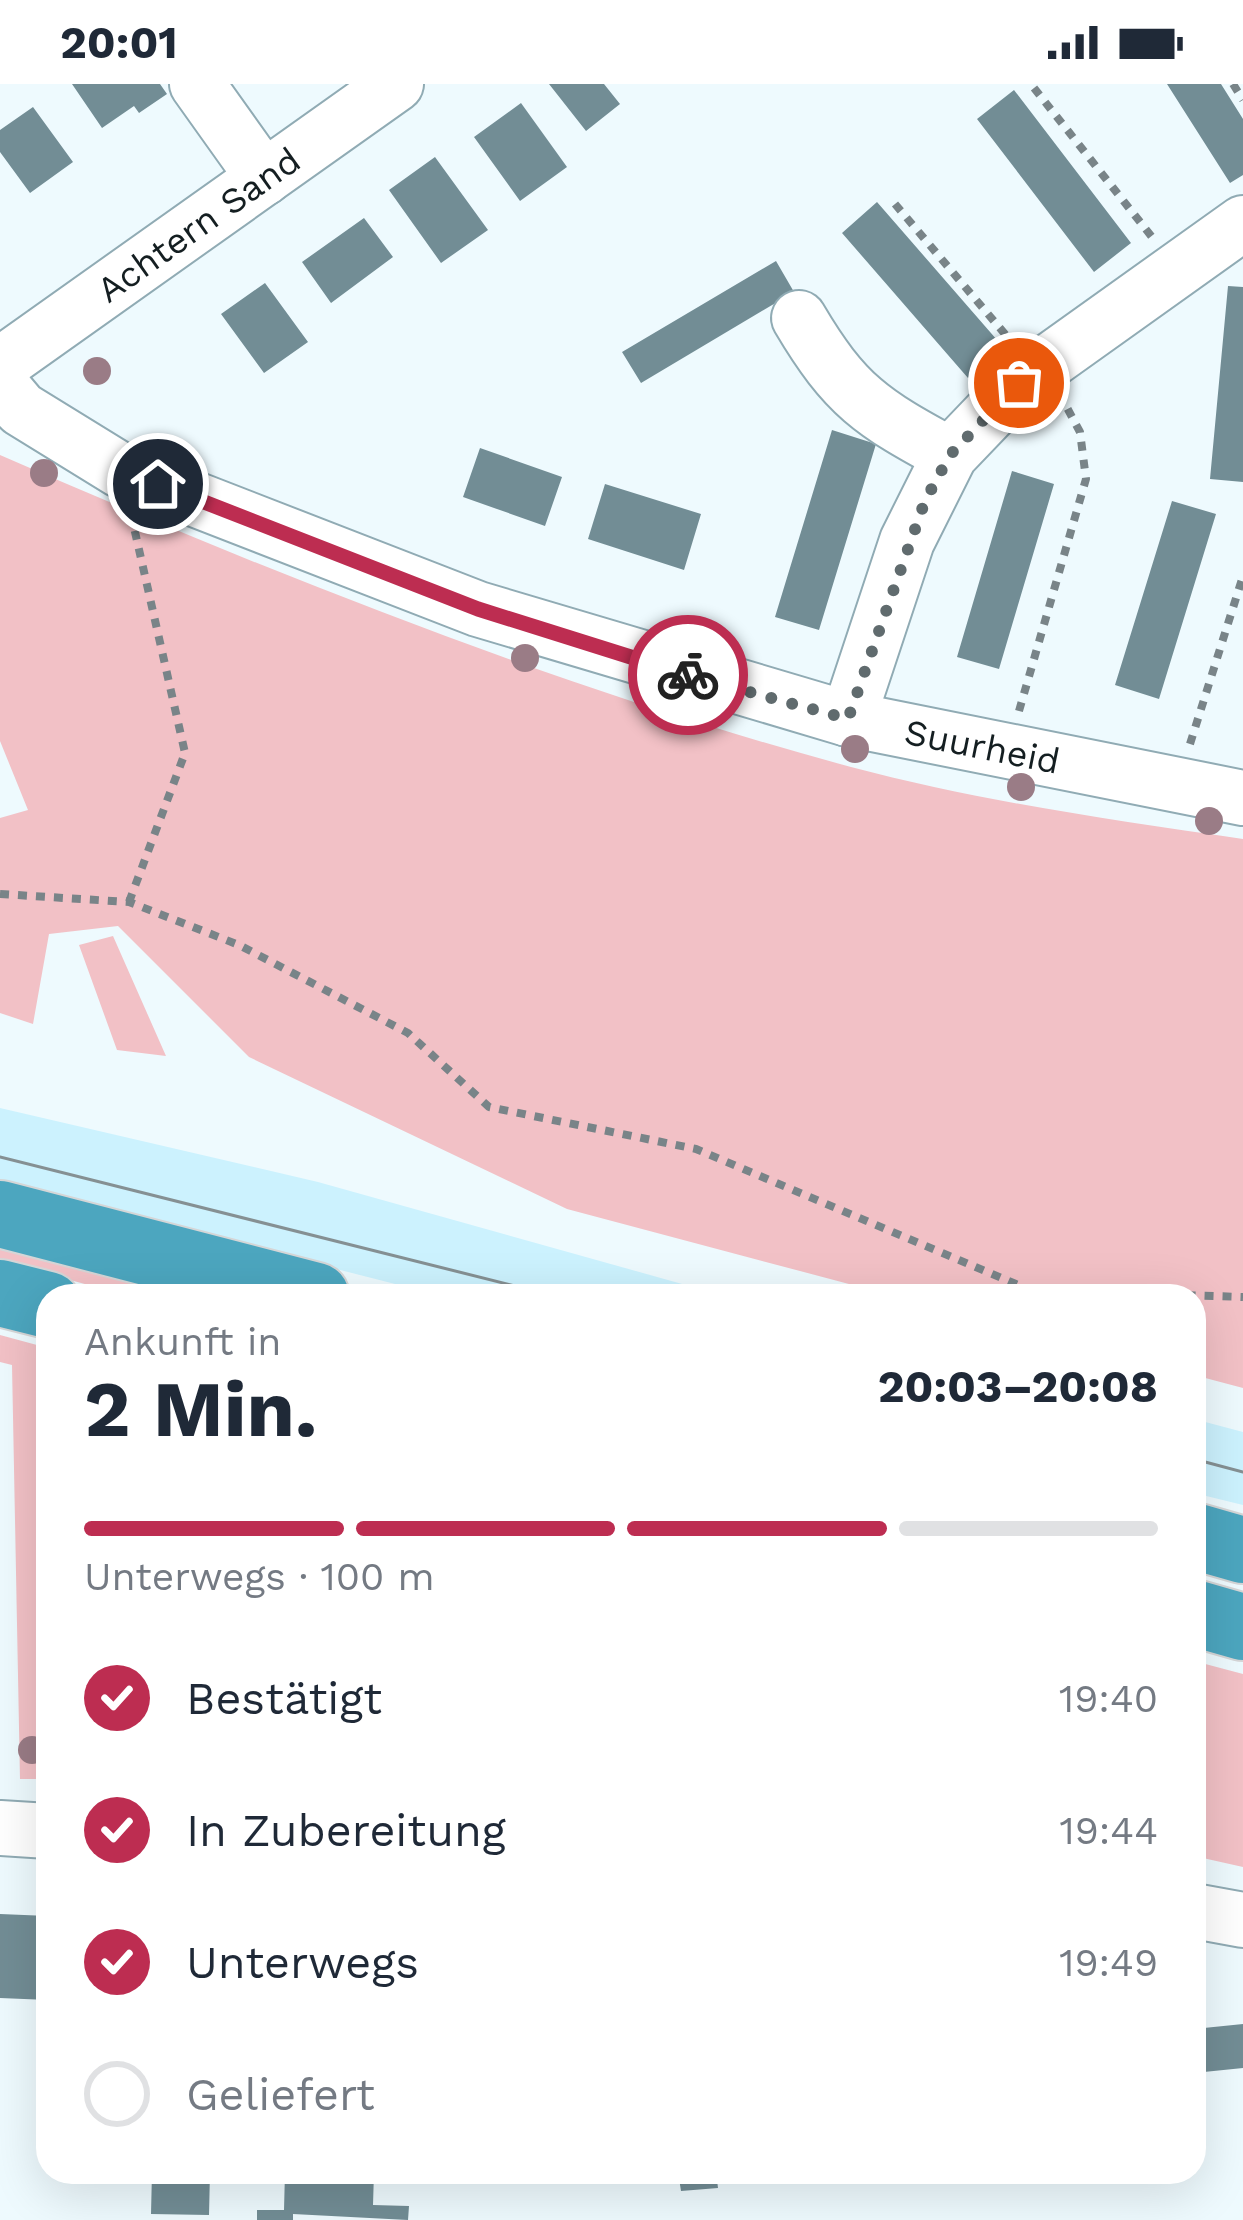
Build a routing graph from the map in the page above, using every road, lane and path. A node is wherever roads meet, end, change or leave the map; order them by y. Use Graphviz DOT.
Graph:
graph roads {
  1 [pos="196,84"];
  2 [pos="396,84"];
  3 [pos="1233,84"];
  4 [pos="1034,88"];
  5 [pos="1243,100"];
  6 [pos="264,178"];
  7 [pos="895,203"];
  8 [pos="1243,223"];
  9 [pos="1177,269"];
  10 [pos="799,318"];
  11 [pos="0,365"];
  12 [pos="1040,368"];
  13 [pos="0,384"];
  14 [pos="950,455"];
  15 [pos="120,470"];
  16 [pos="1243,576"];
  17 [pos="848,719"];
  18 [pos="1007,753"];
  19 [pos="1177,786"];
  20 [pos="1243,798"];
  21 [pos="0,894"];
  22 [pos="129,902"];
  23 [pos="0,1214"];
  24 [pos="270,1284"];
  25 [pos="1016,1284"];
  26 [pos="0,1293"];
  27 [pos="1206,1296"];
  28 [pos="1243,1297"];
  29 [pos="36,1302"];
  30 [pos="1206,1539"];
  31 [pos="1243,1550"];
  32 [pos="1206,1616"];
  33 [pos="1243,1627"];
  34 [pos="0,1828"];
  35 [pos="36,1830"];
  36 [pos="1206,1913"];
  37 [pos="1243,1920"];
  1 -- 6 [label="street"];
  2 -- 6 [label="street, Achtern Sand"];
  3 -- 5 [label="path"];
  4 -- 9 [label="path"];
  6 -- 11 [label="street, Achtern Sand"];
  7 -- 12 [label="path"];
  8 -- 9 [label="street"];
  9 -- 12 [label="street"];
  10 -- 14 [label="street"];
  12 -- 14 [label="street"];
  12 -- 18 [label="path"];
  13 -- 15 [label="street, Suurheid"];
  14 -- 17 [label="street"];
  15 -- 17 [label="street, Suurheid"];
  15 -- 22 [label="path"];
  16 -- 19 [label="path"];
  17 -- 18 [label="street, Suurheid"];
  18 -- 19 [label="street, Suurheid"];
  19 -- 20 [label="street, Suurheid"];
  21 -- 22 [label="path"];
  22 -- 25 [label="path"];
  23 -- 24 [label="highway"];
  26 -- 29 [label="highway"];
  27 -- 28 [label="path"];
  30 -- 31 [label="highway"];
  32 -- 33 [label="highway"];
  34 -- 35 [label="street"];
  36 -- 37 [label="street"];
}
